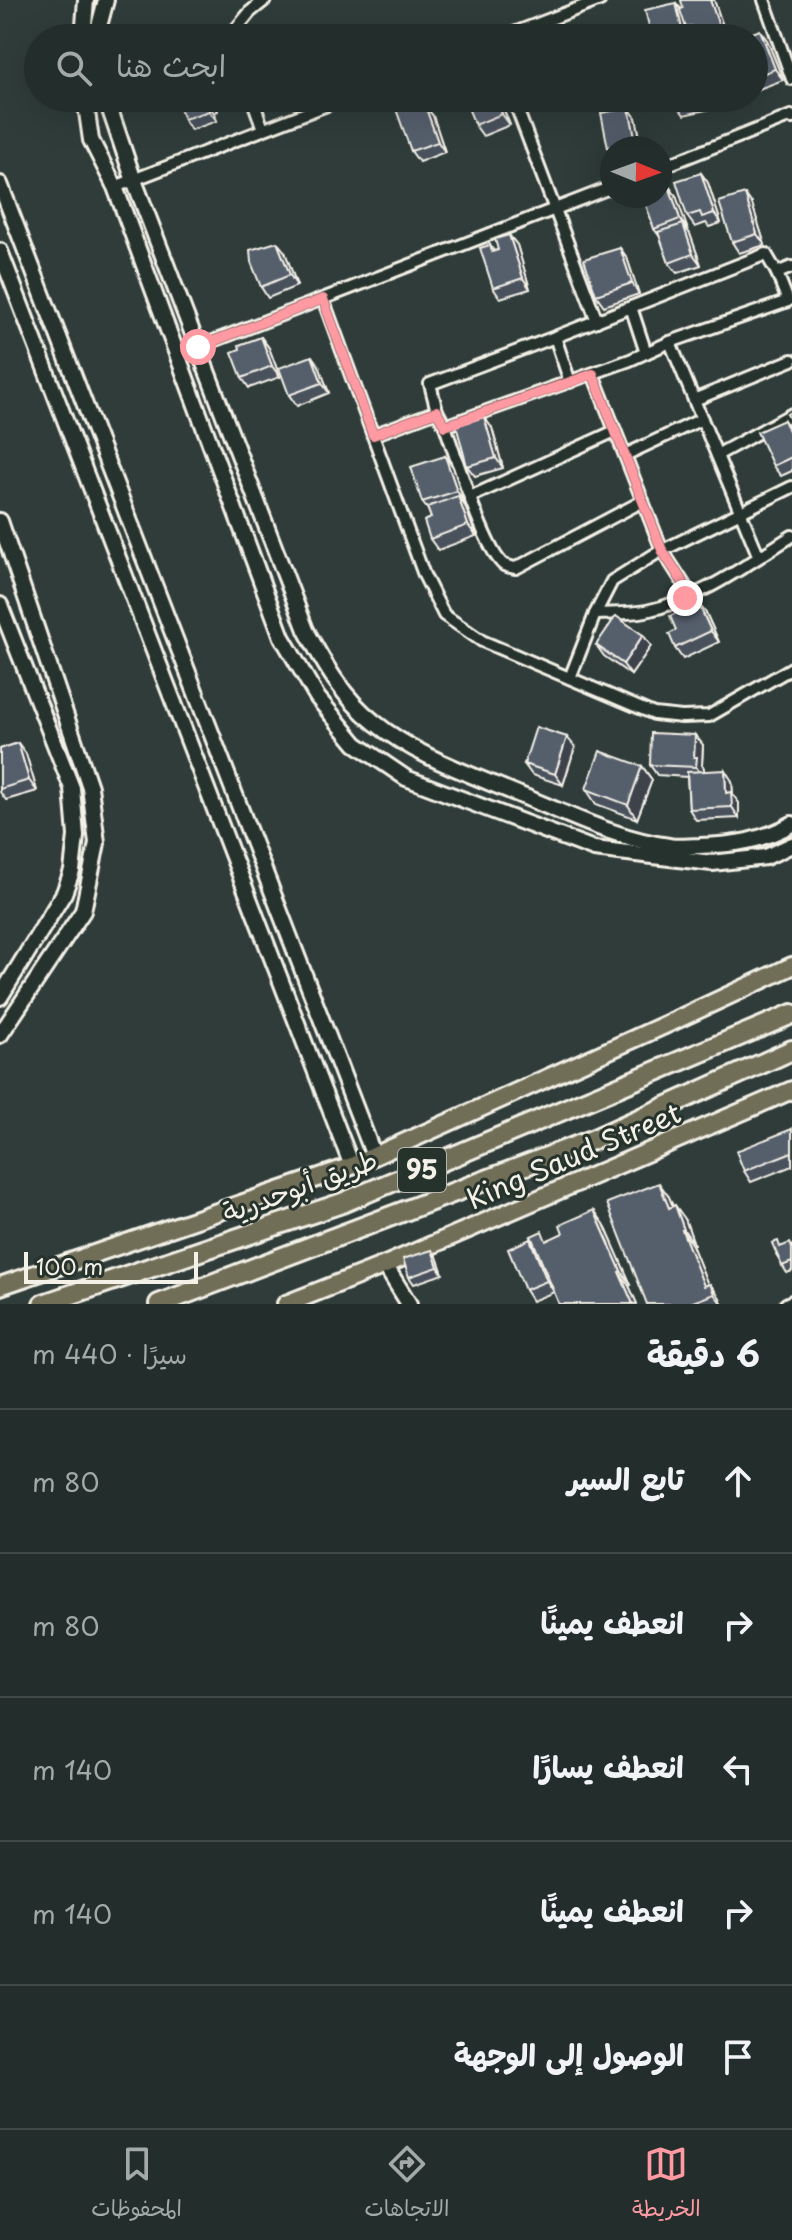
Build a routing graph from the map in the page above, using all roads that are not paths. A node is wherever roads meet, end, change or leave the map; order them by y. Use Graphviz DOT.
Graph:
graph roads {
  1 [pos="86,0"];
  2 [pos="106,0"];
  3 [pos="265,0"];
  4 [pos="600,0"];
  5 [pos="764,0"];
  6 [pos="84,24"];
  7 [pos="100,24"];
  8 [pos="240,24"];
  9 [pos="537,24"];
  10 [pos="792,79"];
  11 [pos="87,112"];
  12 [pos="111,112"];
  13 [pos="257,112"];
  14 [pos="308,112"];
  15 [pos="518,112"];
  16 [pos="792,116"];
  17 [pos="263,129"];
  18 [pos="672,163"];
  19 [pos="134,179"];
  20 [pos="0,184"];
  21 [pos="115,187"];
  22 [pos="600,192"];
  23 [pos="555,210"];
  24 [pos="0,251"];
  25 [pos="792,267"];
  26 [pos="777,273"];
  27 [pos="323,299"];
  28 [pos="790,306"];
  29 [pos="631,307"];
  30 [pos="597,321"];
  31 [pos="555,337"];
  32 [pos="670,342"];
  33 [pos="198,347"];
  34 [pos="646,353"];
  35 [pos="792,360"];
  36 [pos="593,374"];
  37 [pos="570,382"];
  38 [pos="694,400"];
  39 [pos="437,411"];
  40 [pos="792,414"];
  41 [pos="702,419"];
  42 [pos="445,426"];
  43 [pos="615,431"];
  44 [pos="373,435"];
  45 [pos="625,455"];
  46 [pos="717,455"];
  47 [pos="792,487"];
  48 [pos="470,497"];
  49 [pos="643,501"];
  50 [pos="741,512"];
  51 [pos="0,521"];
  52 [pos="792,536"];
  53 [pos="662,550"];
  54 [pos="759,557"];
  55 [pos="691,595"];
  56 [pos="1,610"];
  57 [pos="595,614"];
  58 [pos="792,668"];
  59 [pos="570,678"];
  60 [pos="792,824"];
  61 [pos="792,845"];
  62 [pos="792,966"];
  63 [pos="6,977"];
  64 [pos="0,997"];
  65 [pos="792,1014"];
  66 [pos="0,1035"];
  67 [pos="792,1050"];
  68 [pos="792,1090"];
  69 [pos="374,1156"];
  70 [pos="352,1166"];
  71 [pos="385,1265"];
  72 [pos="0,1286"];
  73 [pos="792,1301"];
  74 [pos="43,1304"];
  75 [pos="159,1304"];
  76 [pos="286,1304"];
  77 [pos="409,1304"];
  78 [pos="786,1304"];
  1 -- 6 [label="street"];
  2 -- 7 [label="street"];
  3 -- 8 [label="street"];
  4 -- 9 [label="street"];
  5 -- 10 [label="street"];
  11 -- 21 [label="street"];
  12 -- 19 [label="street"];
  13 -- 17 [label="street"];
  14 -- 17 [label="street"];
  15 -- 23 [label="street"];
  16 -- 18 [label="street"];
  17 -- 19 [label="street"];
  19 -- 21 [label="street"];
  19 -- 33 [label="street"];
  20 -- 69 [label="street"];
  21 -- 61 [label="street"];
  22 -- 23 [label="street"];
  23 -- 27 [label="street"];
  23 -- 30 [label="street"];
  24 -- 70 [label="street"];
  25 -- 26 [label="street"];
  26 -- 28 [label="street"];
  26 -- 29 [label="street"];
  27 -- 33 [label="street"];
  27 -- 44 [label="street"];
  28 -- 32 [label="street"];
  29 -- 30 [label="street"];
  29 -- 34 [label="street"];
  30 -- 31 [label="street"];
  31 -- 37 [label="street"];
  31 -- 39 [label="street"];
  32 -- 34 [label="street"];
  32 -- 38 [label="street"];
  33 -- 60 [label="street"];
  34 -- 36 [label="street"];
  35 -- 38 [label="street"];
  36 -- 37 [label="street"];
  36 -- 43 [label="street"];
  37 -- 42 [label="street"];
  38 -- 41 [label="street"];
  39 -- 42 [label="street"];
  39 -- 44 [label="street"];
  40 -- 46 [label="street"];
  41 -- 45 [label="street"];
  41 -- 46 [label="street"];
  42 -- 48 [label="street"];
  43 -- 45 [label="street"];
  43 -- 48 [label="street"];
  44 -- 59 [label="street"];
  45 -- 49 [label="street"];
  46 -- 50 [label="street"];
  47 -- 50 [label="street"];
  48 -- 49 [label="street"];
  49 -- 53 [label="street"];
  50 -- 53 [label="street"];
  50 -- 54 [label="street"];
  51 -- 66 [label="street"];
  52 -- 54 [label="street"];
  53 -- 55 [label="street"];
  53 -- 57 [label="street"];
  54 -- 55 [label="street"];
  55 -- 57 [label="street"];
  56 -- 63 [label="street"];
  57 -- 59 [label="street"];
  58 -- 59 [label="street"];
  62 -- 69 [label="main road"];
  63 -- 64 [label="street"];
  65 -- 74 [label="highway, طريق أبوحدرية / 95"];
  67 -- 75 [label="highway, 95"];
  68 -- 71 [label="main road, King Saud Street"];
  69 -- 70 [label="main road"];
  70 -- 72 [label="main road"];
  71 -- 76 [label="main road, King Saud Street"];
  71 -- 77 [label="street"];
  73 -- 78 [label="street"];
}
